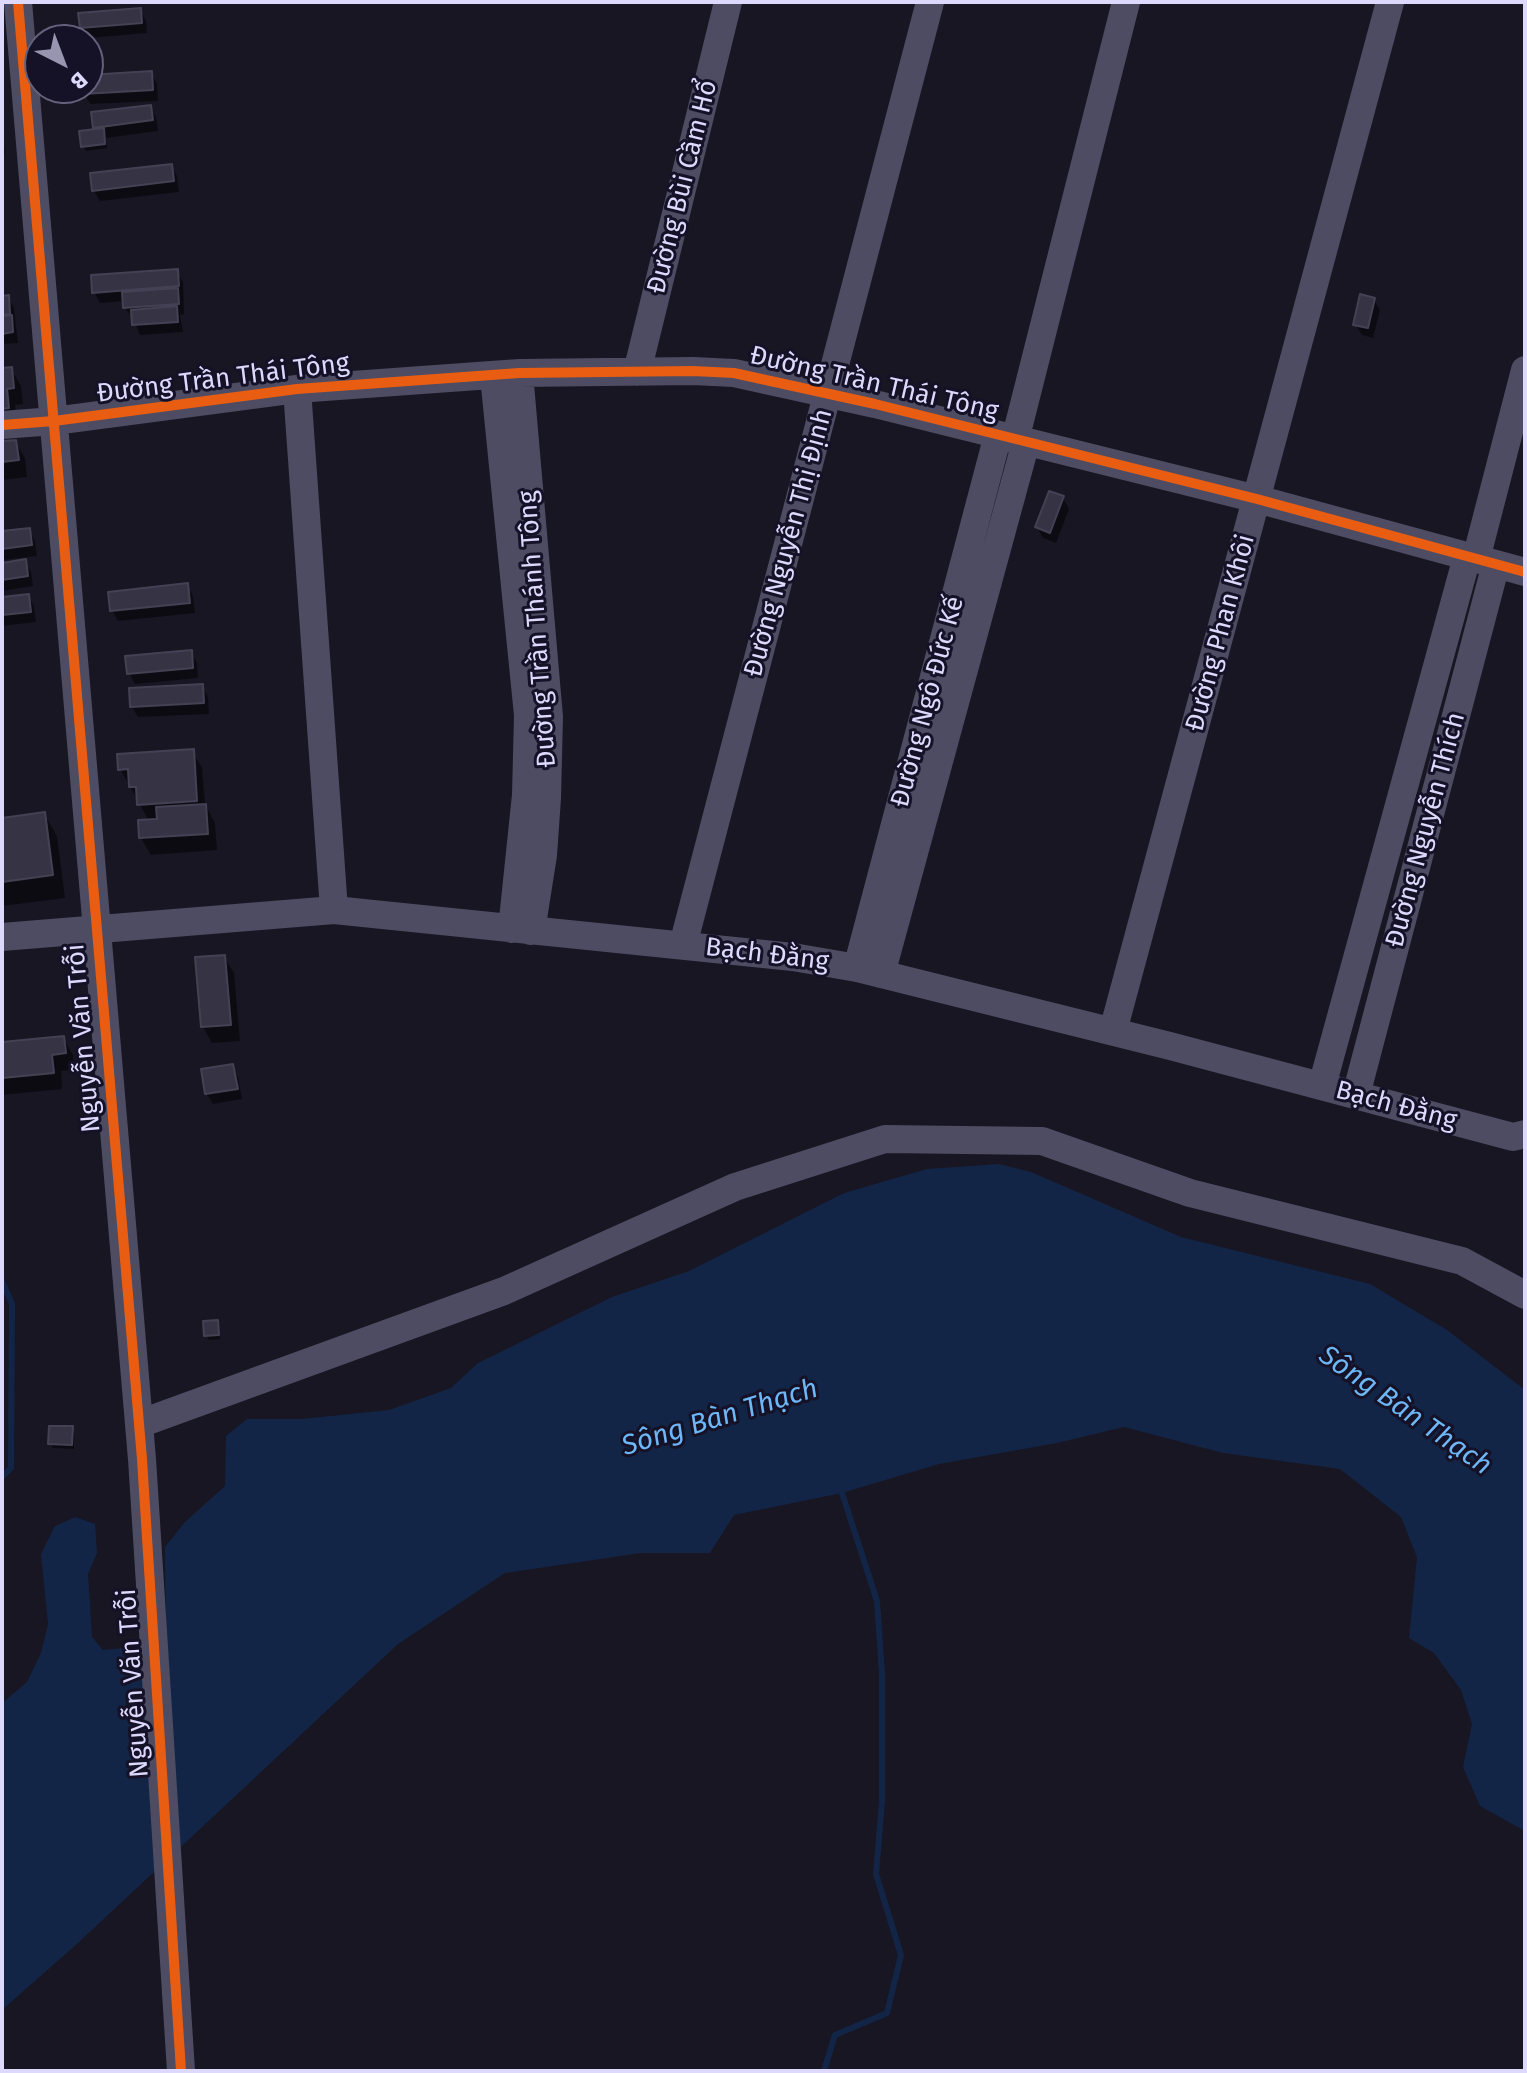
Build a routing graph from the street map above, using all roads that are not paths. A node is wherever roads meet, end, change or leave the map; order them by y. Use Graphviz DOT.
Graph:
graph roads {
  1 [pos="18,2"];
  2 [pos="728,2"];
  3 [pos="930,2"];
  4 [pos="1126,2"];
  5 [pos="1390,2"];
  6 [pos="1525,370"];
  7 [pos="637,372"];
  8 [pos="506,374"];
  9 [pos="297,389"];
  10 [pos="828,394"];
  11 [pos="54,421"];
  12 [pos="2,425"];
  13 [pos="1013,439"];
  14 [pos="1257,499"];
  15 [pos="1480,560"];
  16 [pos="1525,572"];
  17 [pos="334,910"];
  18 [pos="97,929"];
  19 [pos="521,930"];
  20 [pos="2,937"];
  21 [pos="683,945"];
  22 [pos="869,971"];
  23 [pos="1113,1031"];
  24 [pos="1322,1086"];
  25 [pos="1356,1095"];
  26 [pos="1519,1136"];
  27 [pos="1525,1295"];
  28 [pos="139,1424"];
  29 [pos="181,2067"];
  1 -- 11 [label="street, Nguyễn Văn Trỗi"];
  2 -- 7 [label="street, Đường Bùi Cầm Hổ"];
  3 -- 10 [label="street, Đường Nguyễn Thị Định"];
  4 -- 13 [label="street, Đường Ngô Đức Kế"];
  5 -- 14 [label="street, Đường Phan Khôi"];
  6 -- 15 [label="street, Đường Nguyễn Thích"];
  7 -- 8 [label="street, Đường Trần Thái Tông"];
  7 -- 10 [label="street, Đường Trần Thái Tông"];
  8 -- 9 [label="street, Đường Trần Thái Tông"];
  8 -- 19 [label="street, Đường Trần Thánh Tông"];
  9 -- 11 [label="street, Đường Trần Thái Tông"];
  9 -- 17 [label="street"];
  10 -- 13 [label="street, Đường Trần Thái Tông"];
  10 -- 21 [label="street, Đường Nguyễn Thị Định"];
  11 -- 12 [label="street, Đường Trần Thái Tông"];
  11 -- 18 [label="street, Nguyễn Văn Trỗi"];
  13 -- 14 [label="street, Đường Trần Thái Tông"];
  13 -- 22 [label="street, Đường Ngô Đức Kế"];
  14 -- 15 [label="street, Đường Trần Thái Tông"];
  14 -- 23 [label="street, Đường Phan Khôi"];
  15 -- 16 [label="street, Đường Trần Thái Tông"];
  15 -- 24 [label="street, Đường Nguyễn Thích"];
  15 -- 25 [label="street, Đường Nguyễn Thích"];
  17 -- 18 [label="street, Bạch Đằng"];
  17 -- 19 [label="street, Bạch Đằng"];
  18 -- 20 [label="street, Bạch Đằng"];
  18 -- 28 [label="street, Nguyễn Văn Trỗi"];
  19 -- 21 [label="street, Bạch Đằng"];
  21 -- 22 [label="street, Bạch Đằng"];
  22 -- 23 [label="street, Bạch Đằng"];
  23 -- 24 [label="street, Bạch Đằng"];
  24 -- 25 [label="street, Bạch Đằng"];
  25 -- 26 [label="street, Bạch Đằng"];
  27 -- 28 [label="street"];
  28 -- 29 [label="street, Nguyễn Văn Trỗi"];
}
